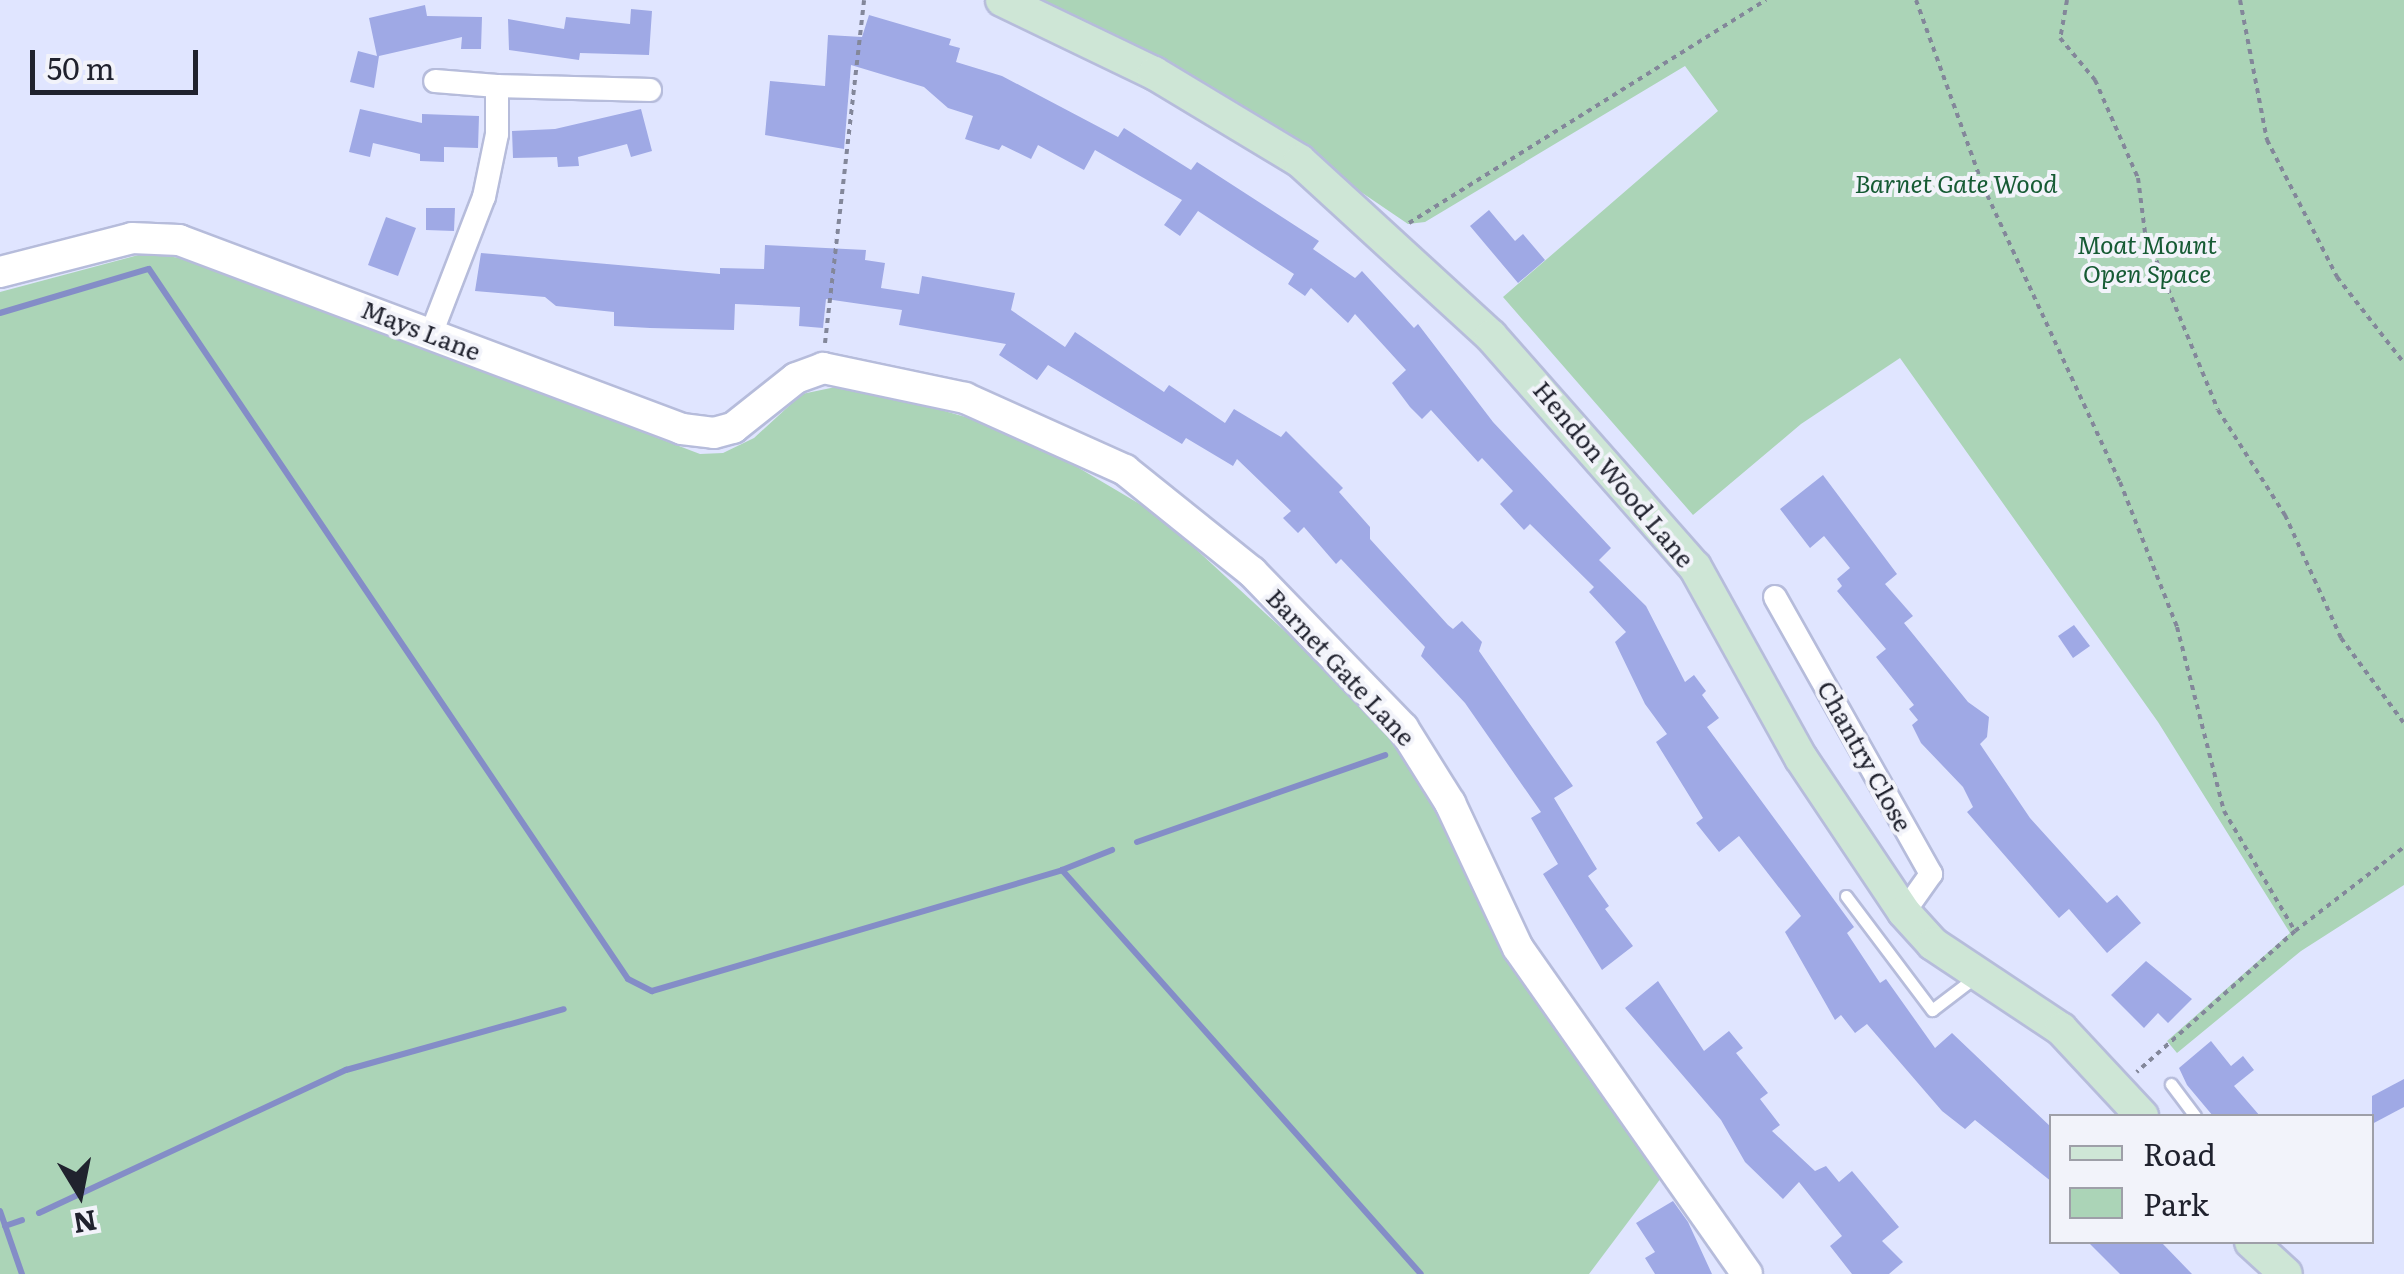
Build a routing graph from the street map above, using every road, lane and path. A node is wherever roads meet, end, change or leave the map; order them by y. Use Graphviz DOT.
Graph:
graph roads {
  1 [pos="864,0"];
  2 [pos="1002,0"];
  3 [pos="1766,0"];
  4 [pos="1916,0"];
  5 [pos="2067,0"];
  6 [pos="2240,0"];
  7 [pos="435,81"];
  8 [pos="497,86"];
  9 [pos="650,90"];
  10 [pos="1389,237"];
  11 [pos="0,272"];
  12 [pos="431,334"];
  13 [pos="2404,362"];
  14 [pos="823,368"];
  15 [pos="1775,597"];
  16 [pos="2404,723"];
  17 [pos="2404,847"];
  18 [pos="1846,896"];
  19 [pos="1904,912"];
  20 [pos="2295,930"];
  21 [pos="1980,974"];
  22 [pos="2137,1071"];
  23 [pos="2171,1084"];
  24 [pos="2140,1114"];
  25 [pos="2194,1114"];
  26 [pos="2253,1244"];
  27 [pos="1747,1274"];
  28 [pos="2286,1274"];
  1 -- 14 [label="path"];
  2 -- 10 [label="main road, Hendon Wood Lane"];
  3 -- 10 [label="path"];
  4 -- 20 [label="path"];
  5 -- 16 [label="path"];
  6 -- 13 [label="path"];
  7 -- 8 [label="street"];
  8 -- 9 [label="street"];
  8 -- 12 [label="street"];
  10 -- 19 [label="main road, Hendon Wood Lane"];
  11 -- 12 [label="street, Mays Lane"];
  12 -- 14 [label="street, Mays Lane"];
  14 -- 27 [label="street, Barnet Gate Lane"];
  15 -- 19 [label="street, Chantry Close"];
  17 -- 20 [label="path"];
  18 -- 21 [label="lane"];
  19 -- 21 [label="main road, Hendon Wood Lane"];
  20 -- 22 [label="path"];
  21 -- 24 [label="main road, Hendon Wood Lane"];
  23 -- 25 [label="lane"];
  26 -- 28 [label="main road"];
}
